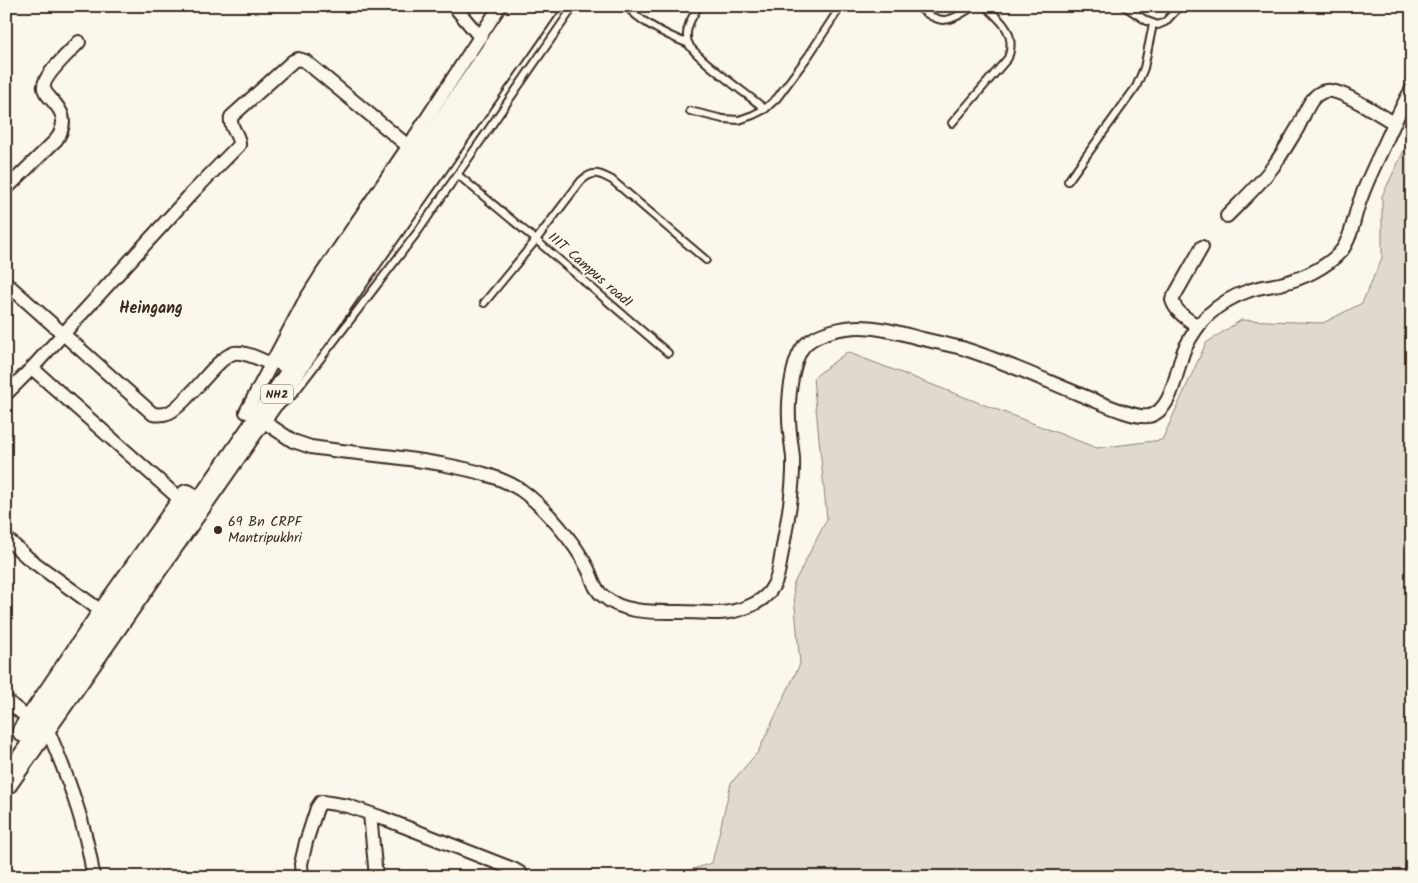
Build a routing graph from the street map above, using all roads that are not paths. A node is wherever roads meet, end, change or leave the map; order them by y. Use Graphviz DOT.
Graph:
graph roads {
  1 [pos="454,6"];
  2 [pos="500,6"];
  3 [pos="523,6"];
  4 [pos="548,6"];
  5 [pos="574,6"];
  6 [pos="626,6"];
  7 [pos="699,6"];
  8 [pos="841,6"];
  9 [pos="917,6"];
  10 [pos="974,6"];
  11 [pos="985,6"];
  12 [pos="1124,6"];
  13 [pos="1180,6"];
  14 [pos="1153,24"];
  15 [pos="480,37"];
  16 [pos="78,42"];
  17 [pos="689,44"];
  18 [pos="1412,89"];
  19 [pos="766,109"];
  20 [pos="690,111"];
  21 [pos="952,123"];
  22 [pos="1394,123"];
  23 [pos="408,146"];
  24 [pos="458,175"];
  25 [pos="1068,181"];
  26 [pos="6,189"];
  27 [pos="1227,216"];
  28 [pos="536,240"];
  29 [pos="1202,247"];
  30 [pos="706,260"];
  31 [pos="6,282"];
  32 [pos="484,302"];
  33 [pos="1197,326"];
  34 [pos="63,334"];
  35 [pos="668,353"];
  36 [pos="271,364"];
  37 [pos="32,368"];
  38 [pos="6,394"];
  39 [pos="256,415"];
  40 [pos="182,502"];
  41 [pos="6,538"];
  42 [pos="104,612"];
  43 [pos="6,700"];
  44 [pos="38,723"];
  45 [pos="6,756"];
  46 [pos="6,783"];
  47 [pos="370,814"];
  48 [pos="93,874"];
  49 [pos="302,877"];
  50 [pos="376,877"];
  51 [pos="523,877"];
  1 -- 15 [label="street"];
  2 -- 15 [label="street"];
  3 -- 39 [label="highway, NH2"];
  4 -- 39 [label="highway, NH2"];
  5 -- 24 [label="lane"];
  6 -- 17 [label="lane"];
  7 -- 17 [label="lane"];
  8 -- 19 [label="lane"];
  9 -- 10 [label="lane"];
  11 -- 21 [label="lane"];
  12 -- 14 [label="lane"];
  13 -- 14 [label="lane"];
  14 -- 25 [label="lane"];
  15 -- 23 [label="street"];
  16 -- 26 [label="street"];
  17 -- 19 [label="lane"];
  18 -- 22 [label="street"];
  19 -- 20 [label="lane"];
  22 -- 27 [label="street"];
  22 -- 33 [label="street"];
  23 -- 34 [label="street"];
  23 -- 36 [label="street"];
  24 -- 28 [label="lane"];
  24 -- 39 [label="lane"];
  28 -- 30 [label="lane, IIIT Campus road1"];
  28 -- 32 [label="lane"];
  28 -- 35 [label="lane, IIIT Campus road1"];
  29 -- 33 [label="street"];
  31 -- 34 [label="street"];
  33 -- 39 [label="street"];
  34 -- 36 [label="street"];
  34 -- 37 [label="street"];
  36 -- 39 [label="street"];
  37 -- 38 [label="street"];
  37 -- 40 [label="street"];
  39 -- 40 [label="highway, NH2"];
  39 -- 44 [label="highway, NH2"];
  40 -- 42 [label="highway, NH2"];
  41 -- 42 [label="street"];
  42 -- 44 [label="highway, NH2"];
  43 -- 44 [label="street"];
  44 -- 45 [label="highway, NH2"];
  44 -- 46 [label="highway, NH2"];
  44 -- 48 [label="street"];
  47 -- 49 [label="street"];
  47 -- 50 [label="street"];
  47 -- 51 [label="street"];
}
